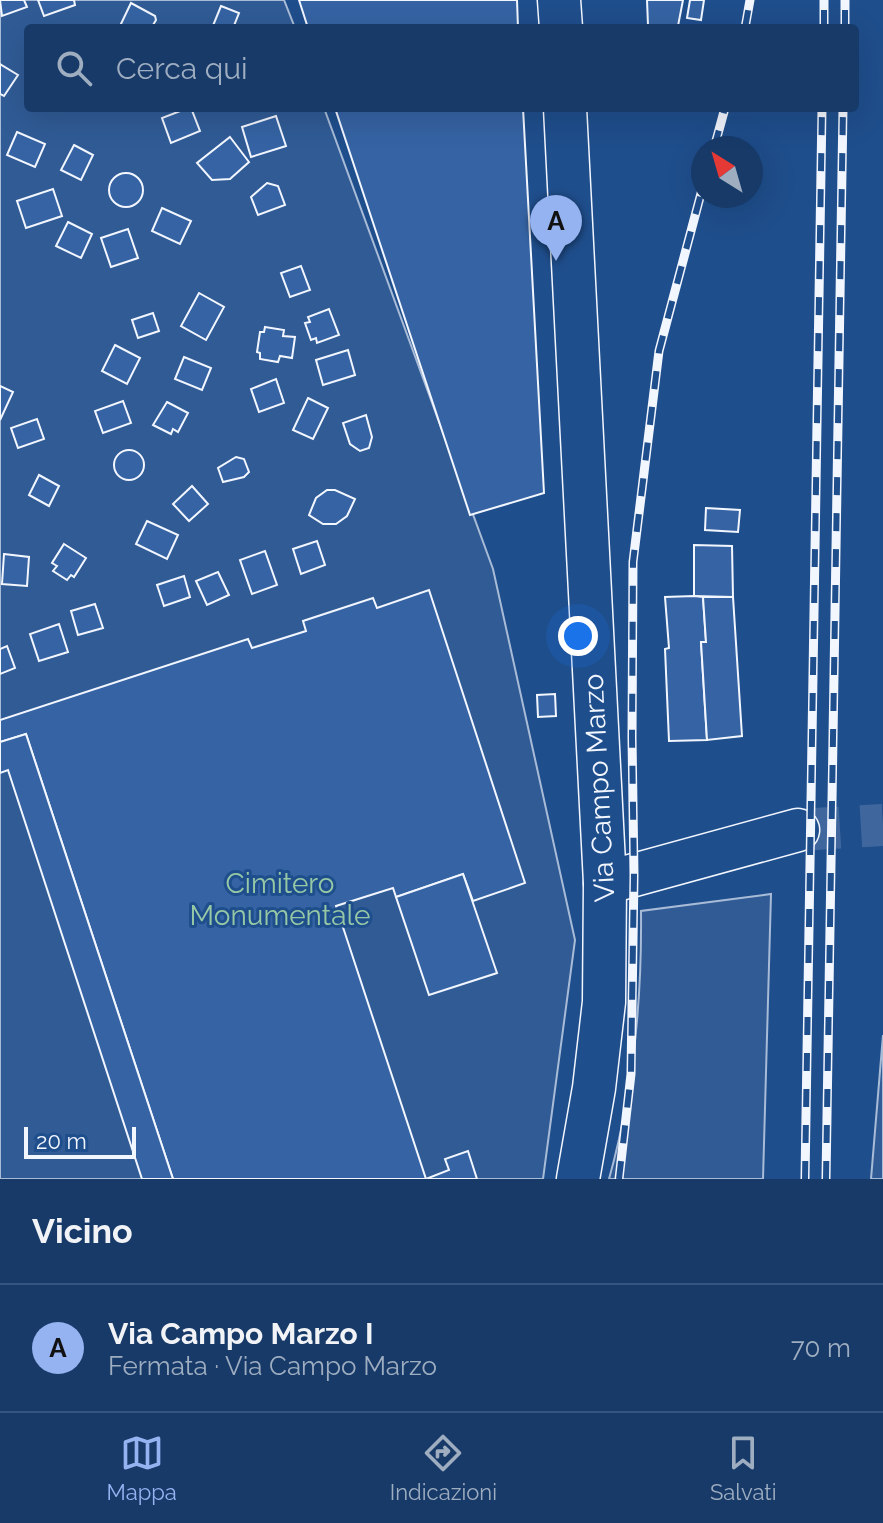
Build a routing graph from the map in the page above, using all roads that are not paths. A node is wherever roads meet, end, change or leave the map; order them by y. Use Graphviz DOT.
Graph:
graph roads {
  1 [pos="559,0"];
  2 [pos="561,24"];
  3 [pos="565,112"];
  4 [pos="798,830"];
  5 [pos="605,883"];
  6 [pos="578,1179"];
  1 -- 2 [label="street"];
  3 -- 5 [label="street, Via Campo Marzo"];
  4 -- 5 [label="street"];
  5 -- 6 [label="street, Via Campo Marzo"];
}
